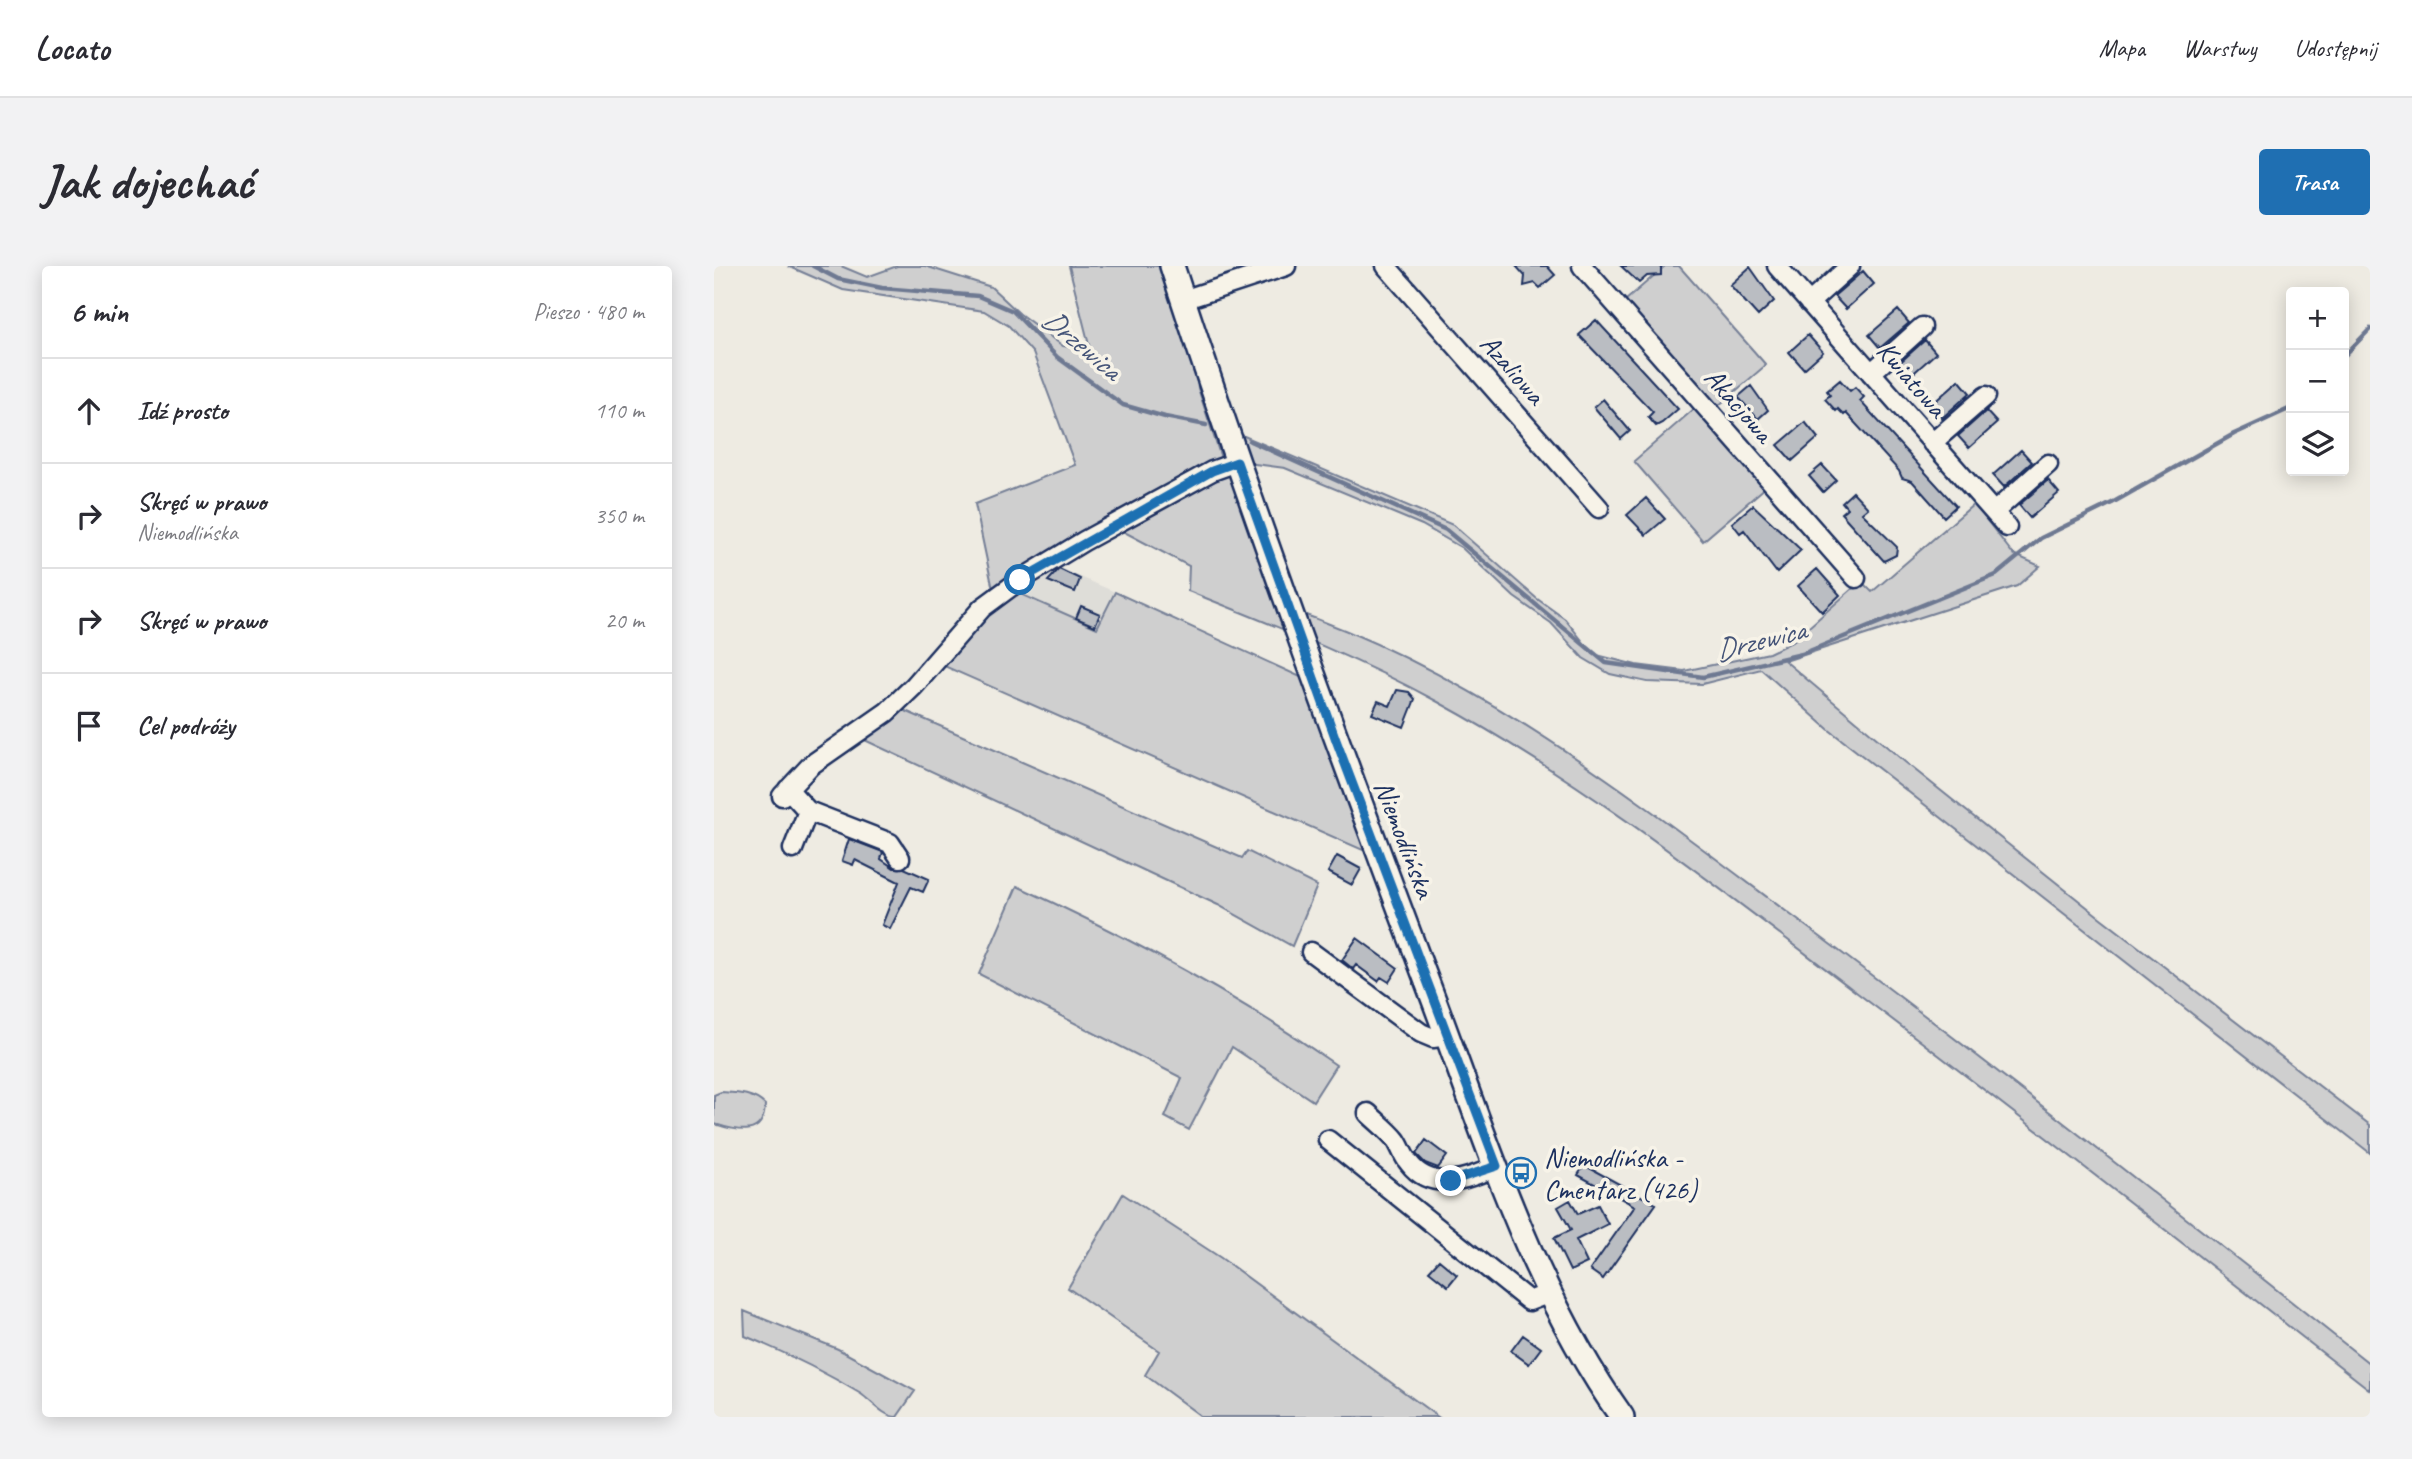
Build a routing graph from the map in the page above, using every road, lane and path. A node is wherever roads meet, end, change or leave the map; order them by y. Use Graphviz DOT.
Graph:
graph roads {
  1 [pos="1172,266"];
  2 [pos="1286,266"];
  3 [pos="1386,266"];
  4 [pos="1582,266"];
  5 [pos="1777,266"];
  6 [pos="1850,266"];
  7 [pos="1183,300"];
  8 [pos="1809,303"];
  9 [pos="1922,327"];
  10 [pos="1871,373"];
  11 [pos="1986,396"];
  12 [pos="1933,443"];
  13 [pos="1237,462"];
  14 [pos="2048,464"];
  15 [pos="1599,508"];
  16 [pos="1994,512"];
  17 [pos="2007,527"];
  18 [pos="1856,578"];
  19 [pos="808,811"];
  20 [pos="793,849"];
  21 [pos="900,858"];
  22 [pos="1311,953"];
  23 [pos="1448,1036"];
  24 [pos="1368,1113"];
  25 [pos="1328,1140"];
  26 [pos="1497,1166"];
  27 [pos="1550,1293"];
  28 [pos="1622,1417"];
  1 -- 7 [label="main road, Niemodlińska"];
  2 -- 7 [label="street"];
  3 -- 15 [label="street, Azaliowa"];
  4 -- 18 [label="street, Akacjowa"];
  5 -- 8 [label="street, Kwiatowa"];
  6 -- 8 [label="street"];
  7 -- 13 [label="main road, Niemodlińska"];
  8 -- 10 [label="street, Kwiatowa"];
  9 -- 10 [label="street"];
  10 -- 12 [label="street, Kwiatowa"];
  11 -- 12 [label="street"];
  12 -- 16 [label="street, Kwiatowa"];
  13 -- 19 [label="street"];
  13 -- 23 [label="main road, Niemodlińska"];
  14 -- 16 [label="street"];
  16 -- 17 [label="street, Kwiatowa"];
  19 -- 20 [label="street"];
  19 -- 21 [label="street"];
  22 -- 23 [label="street"];
  23 -- 26 [label="main road, Niemodlińska"];
  24 -- 26 [label="street"];
  25 -- 27 [label="street"];
  26 -- 27 [label="main road, Niemodlińska"];
  27 -- 28 [label="main road, Niemodlińska"];
}
